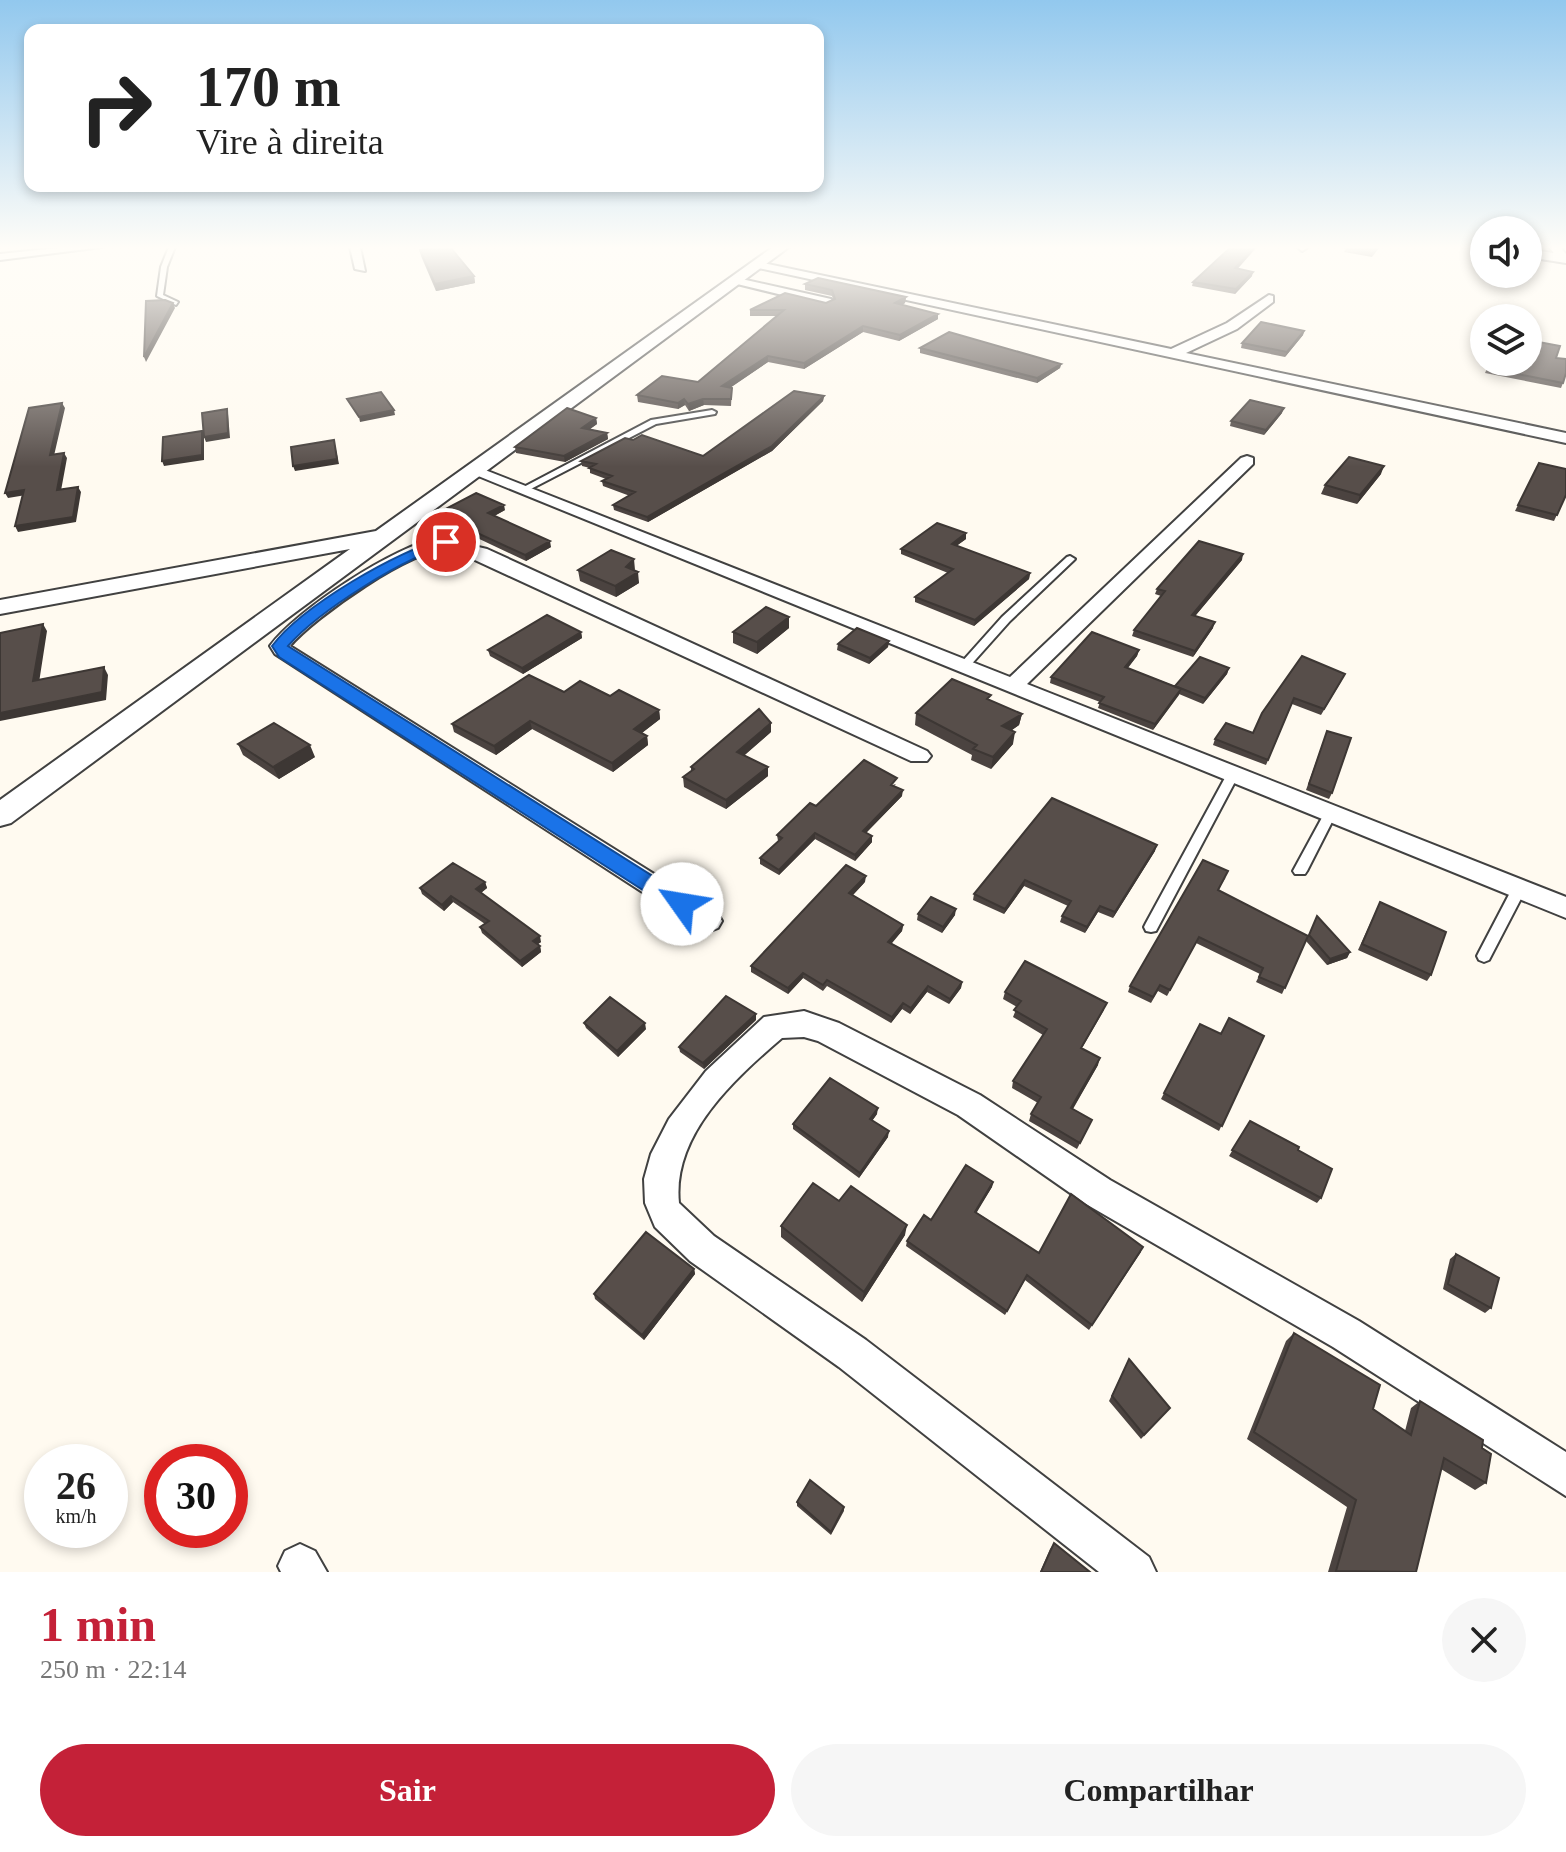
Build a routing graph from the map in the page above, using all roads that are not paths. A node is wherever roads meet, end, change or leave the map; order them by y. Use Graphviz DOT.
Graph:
graph roads {
  1 [pos="683,320"];
  2 [pos="1016,320"];
  3 [pos="1240,320"];
  4 [pos="1172,354"];
  5 [pos="712,412"];
  6 [pos="1563,420"];
  7 [pos="1508,426"];
  8 [pos="1566,438"];
  9 [pos="1247,461"];
  10 [pos="474,471"];
  11 [pos="522,490"];
  12 [pos="385,536"];
  13 [pos="1070,559"];
  14 [pos="338,572"];
  15 [pos="369,579"];
  16 [pos="0,607"];
  17 [pos="964,666"];
  18 [pos="1012,687"];
  19 [pos="919,756"];
  20 [pos="1232,776"];
  21 [pos="1330,814"];
  22 [pos="0,815"];
  23 [pos="1300,871"];
  24 [pos="1519,889"];
  25 [pos="1566,908"];
  26 [pos="708,921"];
  27 [pos="1151,927"];
  28 [pos="1484,956"];
  29 [pos="1566,1476"];
  30 [pos="1134,1572"];
  1 -- 10 [label="street"];
  2 -- 4 [label="street"];
  3 -- 4 [label="street"];
  4 -- 7 [label="street"];
  5 -- 11 [label="lane"];
  6 -- 7 [label="street"];
  7 -- 8 [label="street"];
  9 -- 18 [label="street"];
  10 -- 11 [label="street"];
  10 -- 12 [label="street"];
  11 -- 17 [label="street"];
  12 -- 14 [label="street"];
  12 -- 16 [label="street"];
  13 -- 17 [label="lane"];
  14 -- 15 [label="street"];
  14 -- 22 [label="street"];
  15 -- 19 [label="street"];
  15 -- 26 [label="street"];
  17 -- 18 [label="street"];
  18 -- 20 [label="street"];
  20 -- 21 [label="street"];
  20 -- 27 [label="lane"];
  21 -- 23 [label="lane"];
  21 -- 24 [label="street"];
  24 -- 25 [label="street"];
  24 -- 28 [label="lane"];
  29 -- 30 [label="street"];
}
